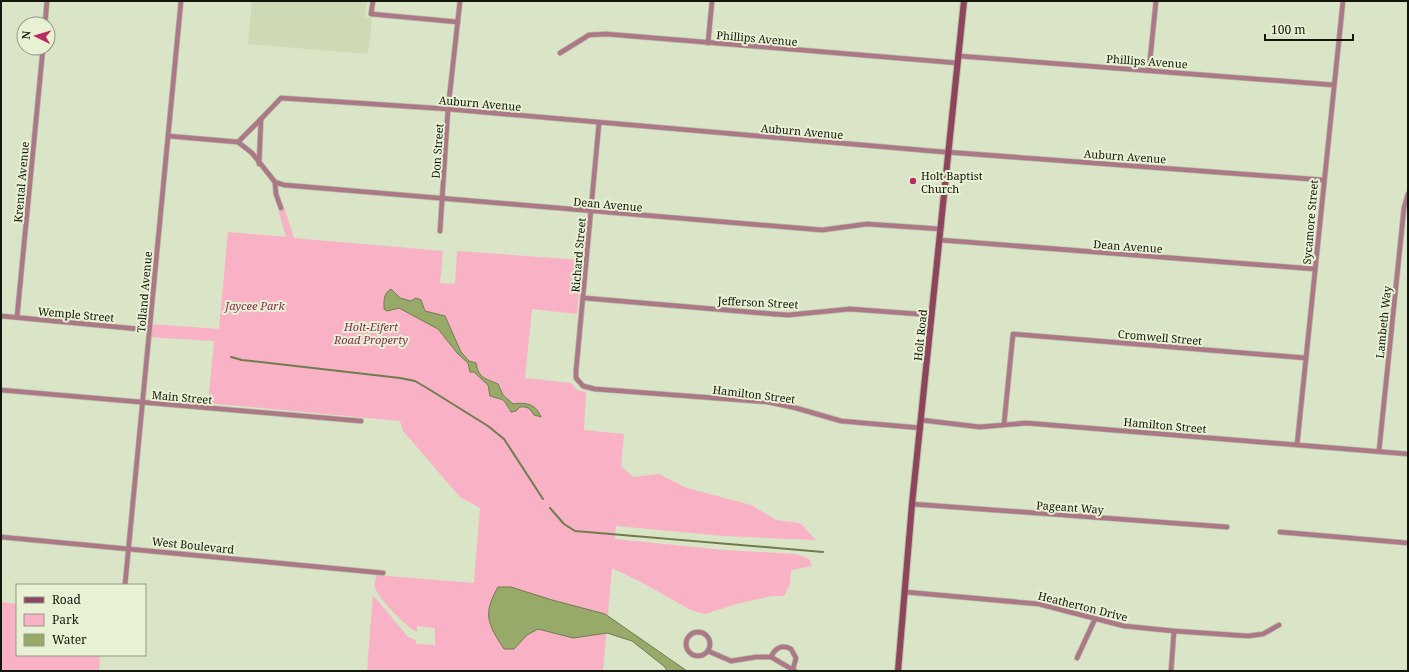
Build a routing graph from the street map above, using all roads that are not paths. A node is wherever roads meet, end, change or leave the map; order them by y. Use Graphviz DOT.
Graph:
graph roads {
  1 [pos="47,1"];
  2 [pos="181,1"];
  3 [pos="373,1"];
  4 [pos="460,1"];
  5 [pos="712,1"];
  6 [pos="964,1"];
  7 [pos="1156,1"];
  8 [pos="1343,1"];
  9 [pos="46,16"];
  10 [pos="458,22"];
  11 [pos="708,43"];
  12 [pos="560,53"];
  13 [pos="42,56"];
  14 [pos="959,60"];
  15 [pos="1149,70"];
  16 [pos="1334,85"];
  17 [pos="448,109"];
  18 [pos="260,118"];
  19 [pos="599,123"];
  20 [pos="168,136"];
  21 [pos="238,142"];
  22 [pos="949,152"];
  23 [pos="259,164"];
  24 [pos="1323,180"];
  25 [pos="275,182"];
  26 [pos="1408,194"];
  27 [pos="443,199"];
  28 [pos="281,208"];
  29 [pos="591,212"];
  30 [pos="941,229"];
  31 [pos="440,231"];
  32 [pos="940,240"];
  33 [pos="1315,269"];
  34 [pos="584,298"];
  35 [pos="932,315"];
  36 [pos="1,316"];
  37 [pos="17,317"];
  38 [pos="149,330"];
  39 [pos="1306,358"];
  40 [pos="583,386"];
  41 [pos="1,390"];
  42 [pos="142,403"];
  43 [pos="921,420"];
  44 [pos="361,421"];
  45 [pos="1004,424"];
  46 [pos="921,428"];
  47 [pos="1297,445"];
  48 [pos="1379,451"];
  49 [pos="1408,454"];
  50 [pos="912,504"];
  51 [pos="1227,527"];
  52 [pos="1280,532"];
  53 [pos="1,537"];
  54 [pos="1408,543"];
  55 [pos="128,548"];
  56 [pos="382,573"];
  57 [pos="125,584"];
  58 [pos="905,592"];
  59 [pos="1095,619"];
  60 [pos="1279,625"];
  61 [pos="1174,631"];
  62 [pos="708,651"];
  63 [pos="771,657"];
  64 [pos="1077,658"];
  65 [pos="794,670"];
  66 [pos="898,671"];
  67 [pos="1171,671"];
  1 -- 9 [label="street"];
  2 -- 20 [label="street, Tolland Avenue"];
  3 -- 10 [label="street"];
  4 -- 10 [label="street, Don Street"];
  5 -- 11 [label="street"];
  6 -- 14 [label="main road, Holt Road"];
  7 -- 15 [label="street"];
  8 -- 16 [label="street, Sycamore Street"];
  10 -- 17 [label="street, Don Street"];
  11 -- 12 [label="street, Phillips Avenue"];
  11 -- 14 [label="street, Phillips Avenue"];
  13 -- 37 [label="street, Krental Avenue"];
  14 -- 15 [label="street, Phillips Avenue"];
  14 -- 22 [label="main road, Holt Road"];
  15 -- 16 [label="street, Phillips Avenue"];
  16 -- 24 [label="street, Sycamore Street"];
  17 -- 18 [label="street, Auburn Avenue"];
  17 -- 19 [label="street, Auburn Avenue"];
  17 -- 27 [label="street, Don Street"];
  18 -- 21 [label="street"];
  18 -- 23 [label="street"];
  19 -- 22 [label="street, Auburn Avenue"];
  19 -- 29 [label="street, Richard Street"];
  20 -- 21 [label="street"];
  20 -- 38 [label="street, Tolland Avenue"];
  21 -- 23 [label="street"];
  22 -- 24 [label="street, Auburn Avenue"];
  22 -- 30 [label="main road, Holt Road"];
  23 -- 25 [label="street"];
  24 -- 33 [label="street, Sycamore Street"];
  25 -- 27 [label="street, Dean Avenue"];
  25 -- 28 [label="street"];
  26 -- 48 [label="street, Lambeth Way"];
  27 -- 29 [label="street, Dean Avenue"];
  27 -- 31 [label="street, Don Street"];
  29 -- 30 [label="street, Dean Avenue"];
  29 -- 34 [label="street, Richard Street"];
  30 -- 32 [label="main road, Holt Road"];
  32 -- 33 [label="street, Dean Avenue"];
  32 -- 35 [label="main road, Holt Road"];
  33 -- 39 [label="street, Sycamore Street"];
  34 -- 35 [label="street, Jefferson Street"];
  34 -- 40 [label="street, Richard Street"];
  35 -- 43 [label="main road, Holt Road"];
  36 -- 37 [label="street, Wemple Street"];
  37 -- 38 [label="street, Wemple Street"];
  38 -- 42 [label="street, Tolland Avenue"];
  39 -- 45 [label="street, Cromwell Street"];
  39 -- 47 [label="street, Sycamore Street"];
  40 -- 46 [label="street, Hamilton Street"];
  41 -- 42 [label="street, Main Street"];
  42 -- 44 [label="street, Main Street"];
  42 -- 55 [label="street, Tolland Avenue"];
  43 -- 45 [label="street, Hamilton Street"];
  43 -- 46 [label="main road, Holt Road"];
  45 -- 47 [label="street, Hamilton Street"];
  46 -- 50 [label="main road, Holt Road"];
  47 -- 48 [label="street, Hamilton Street"];
  48 -- 49 [label="street, Hamilton Street"];
  50 -- 51 [label="street, Pageant Way"];
  50 -- 58 [label="main road, Holt Road"];
  52 -- 54 [label="street"];
  53 -- 55 [label="street, West Boulevard"];
  55 -- 56 [label="street, West Boulevard"];
  55 -- 57 [label="street, Tolland Avenue"];
  58 -- 59 [label="street, Heatherton Drive"];
  58 -- 66 [label="main road, Holt Road"];
  59 -- 61 [label="street, Heatherton Drive"];
  59 -- 64 [label="street"];
  60 -- 61 [label="street, Heatherton Drive"];
  61 -- 67 [label="street"];
  62 -- 62 [label="street"];
  62 -- 63 [label="street"];
  63 -- 65 [label="street"];
  63 -- 65 [label="street"];
}
